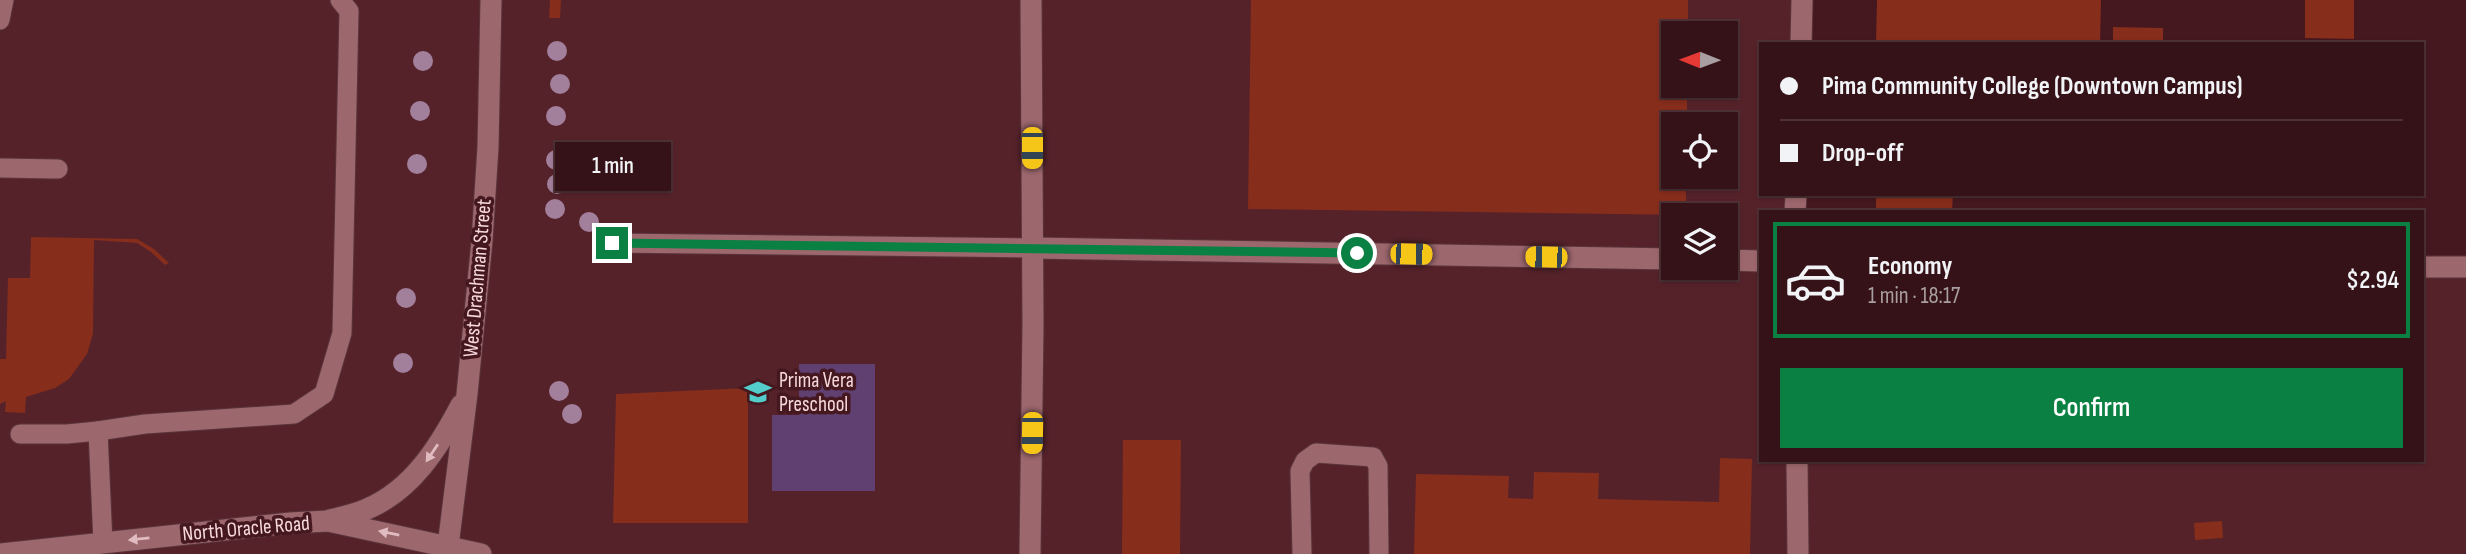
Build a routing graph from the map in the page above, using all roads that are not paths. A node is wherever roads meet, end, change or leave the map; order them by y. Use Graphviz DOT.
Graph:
graph roads {
  1 [pos="4,0"];
  2 [pos="340,0"];
  3 [pos="491,0"];
  4 [pos="1031,0"];
  5 [pos="1802,0"];
  6 [pos="0,20"];
  7 [pos="1801,42"];
  8 [pos="0,168"];
  9 [pos="58,169"];
  10 [pos="612,243"];
  11 [pos="1032,248"];
  12 [pos="1661,259"];
  13 [pos="1738,260"];
  14 [pos="1759,261"];
  15 [pos="2424,267"];
  16 [pos="2466,267"];
  17 [pos="467,394"];
  18 [pos="98,431"];
  19 [pos="20,435"];
  20 [pos="1797,462"];
  21 [pos="328,521"];
  22 [pos="103,543"];
  23 [pos="448,550"];
  24 [pos="0,554"];
  25 [pos="481,554"];
  26 [pos="1030,554"];
  27 [pos="1302,554"];
  28 [pos="1379,554"];
  29 [pos="1798,554"];
  1 -- 6 [label="lane"];
  2 -- 18 [label="lane"];
  3 -- 17 [label="street, West Drachman Street"];
  4 -- 11 [label="street"];
  5 -- 7 [label="street"];
  8 -- 9 [label="lane"];
  10 -- 11 [label="lane"];
  11 -- 12 [label="street"];
  11 -- 26 [label="street"];
  13 -- 14 [label="street"];
  15 -- 16 [label="street"];
  17 -- 21 [label="street, one-way"];
  17 -- 23 [label="street, West Drachman Street"];
  18 -- 19 [label="lane"];
  18 -- 22 [label="lane"];
  20 -- 29 [label="street"];
  21 -- 22 [label="street, North Oracle Road, one-way"];
  23 -- 21 [label="street, North Oracle Road, one-way"];
  22 -- 24 [label="street, North Oracle Road"];
  23 -- 25 [label="street, North Oracle Road"];
  27 -- 28 [label="lane"];
}
